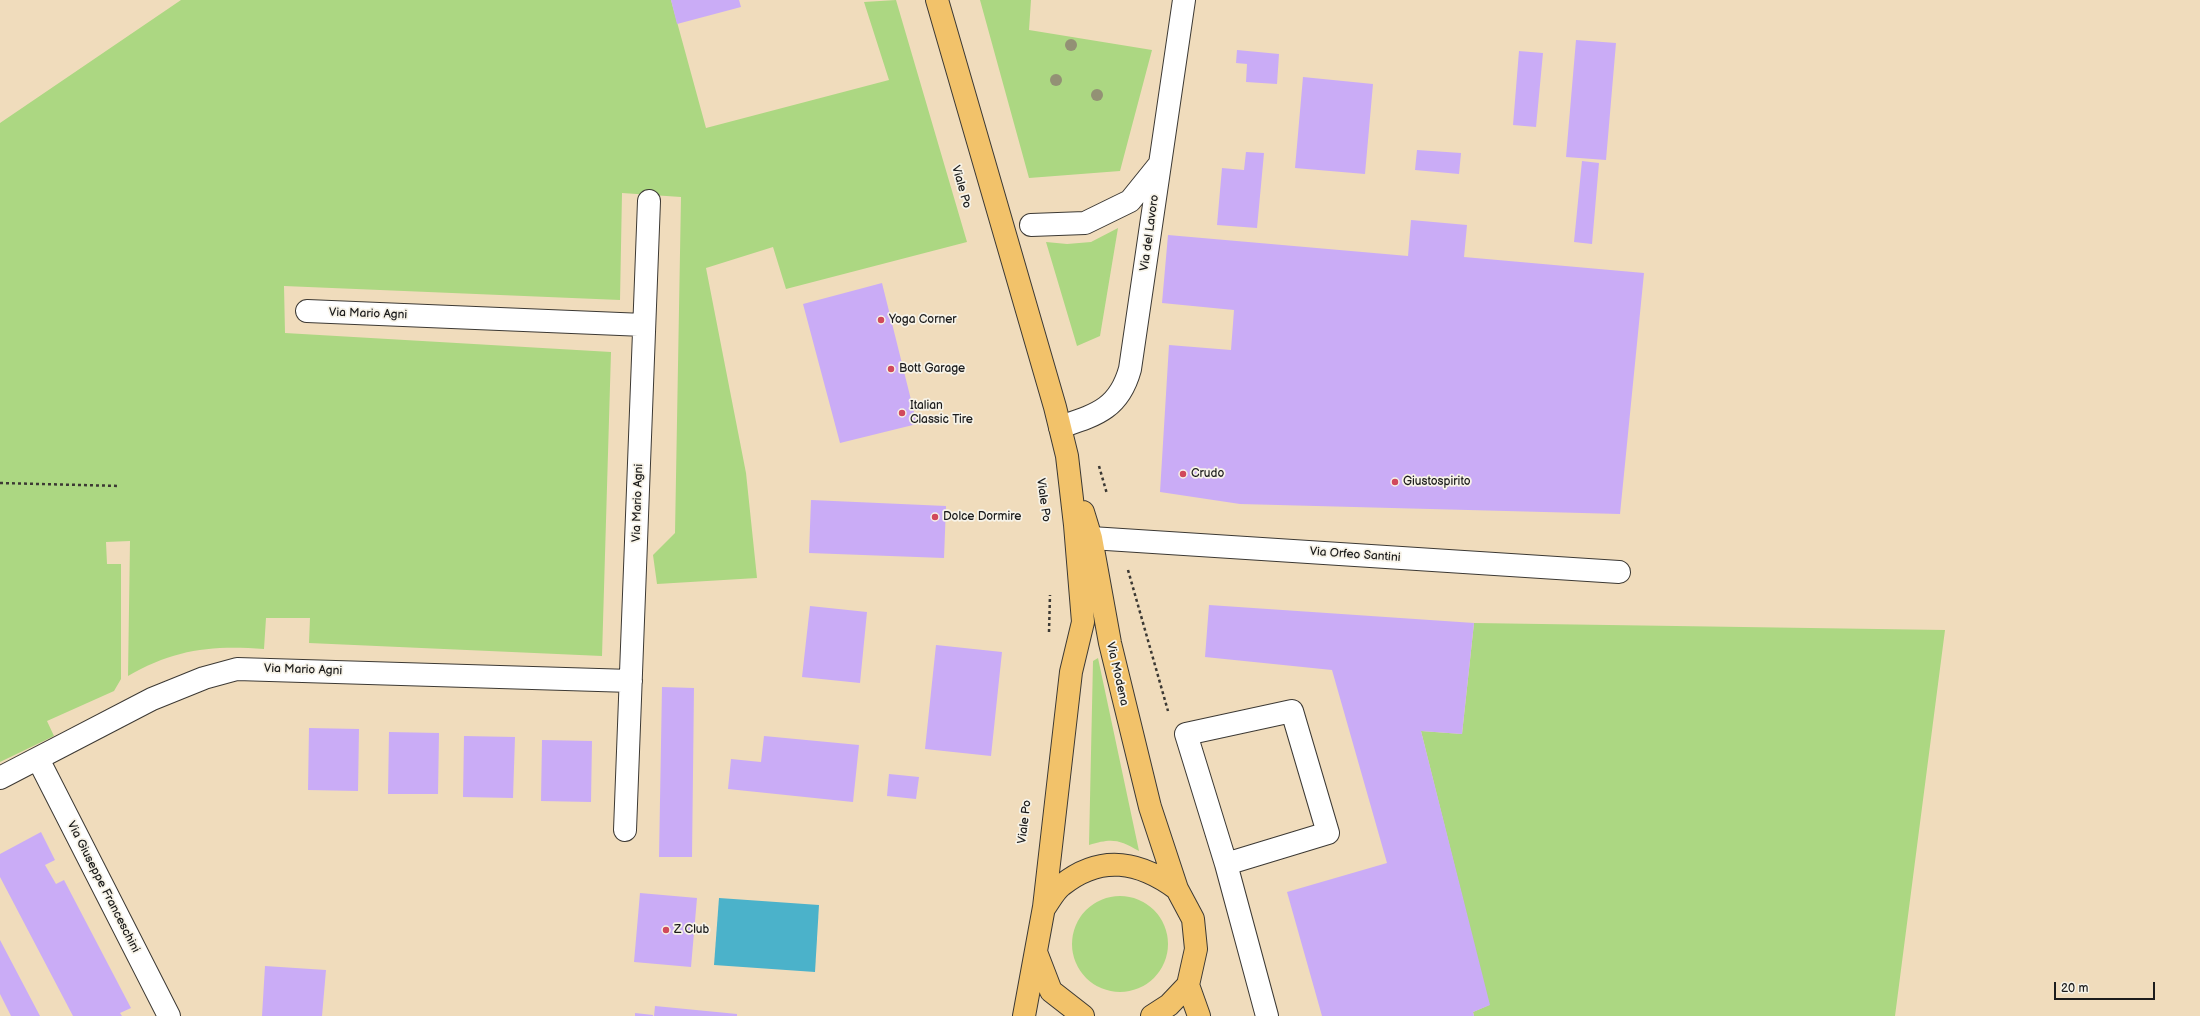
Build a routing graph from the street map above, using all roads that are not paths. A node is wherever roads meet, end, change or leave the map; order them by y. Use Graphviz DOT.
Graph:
graph roads {
  1 [pos="937,0"];
  2 [pos="1184,0"];
  3 [pos="1159,164"];
  4 [pos="649,201"];
  5 [pos="1031,224"];
  6 [pos="308,312"];
  7 [pos="644,325"];
  8 [pos="1060,427"];
  9 [pos="1067,456"];
  10 [pos="1091,538"];
  11 [pos="1619,572"];
  12 [pos="631,681"];
  13 [pos="38,759"];
  14 [pos="0,778"];
  15 [pos="626,830"];
  16 [pos="1226,864"];
  17 [pos="1177,889"];
  18 [pos="1044,907"];
  19 [pos="1036,950"];
  20 [pos="1188,985"];
  21 [pos="169,1016"];
  22 [pos="1024,1016"];
  23 [pos="1083,1016"];
  24 [pos="1152,1016"];
  25 [pos="1199,1016"];
  26 [pos="1267,1016"];
  1 -- 8 [label="main road"];
  2 -- 3 [label="street, Via del Lavoro"];
  3 -- 5 [label="street"];
  3 -- 8 [label="street, Via del Lavoro"];
  4 -- 7 [label="street, Via Mario Agni"];
  6 -- 7 [label="street, Via Mario Agni"];
  7 -- 12 [label="street, Via Mario Agni"];
  8 -- 9 [label="main road"];
  9 -- 10 [label="main road, Via Modena"];
  9 -- 18 [label="main road"];
  10 -- 11 [label="street, Via Orfeo Santini"];
  10 -- 17 [label="main road, Via Modena"];
  12 -- 13 [label="street, Via Mario Agni"];
  12 -- 15 [label="street, Via Mario Agni"];
  13 -- 14 [label="street, Via Mario Agni"];
  13 -- 21 [label="street, Via Giuseppe Franceschini"];
  16 -- 16 [label="street"];
  16 -- 26 [label="street"];
  17 -- 18 [label="main road, Via Modena"];
  17 -- 20 [label="main road, Via Modena"];
  18 -- 19 [label="main road"];
  19 -- 22 [label="main road"];
  19 -- 23 [label="main road"];
  20 -- 24 [label="main road"];
  20 -- 25 [label="main road"];
}
